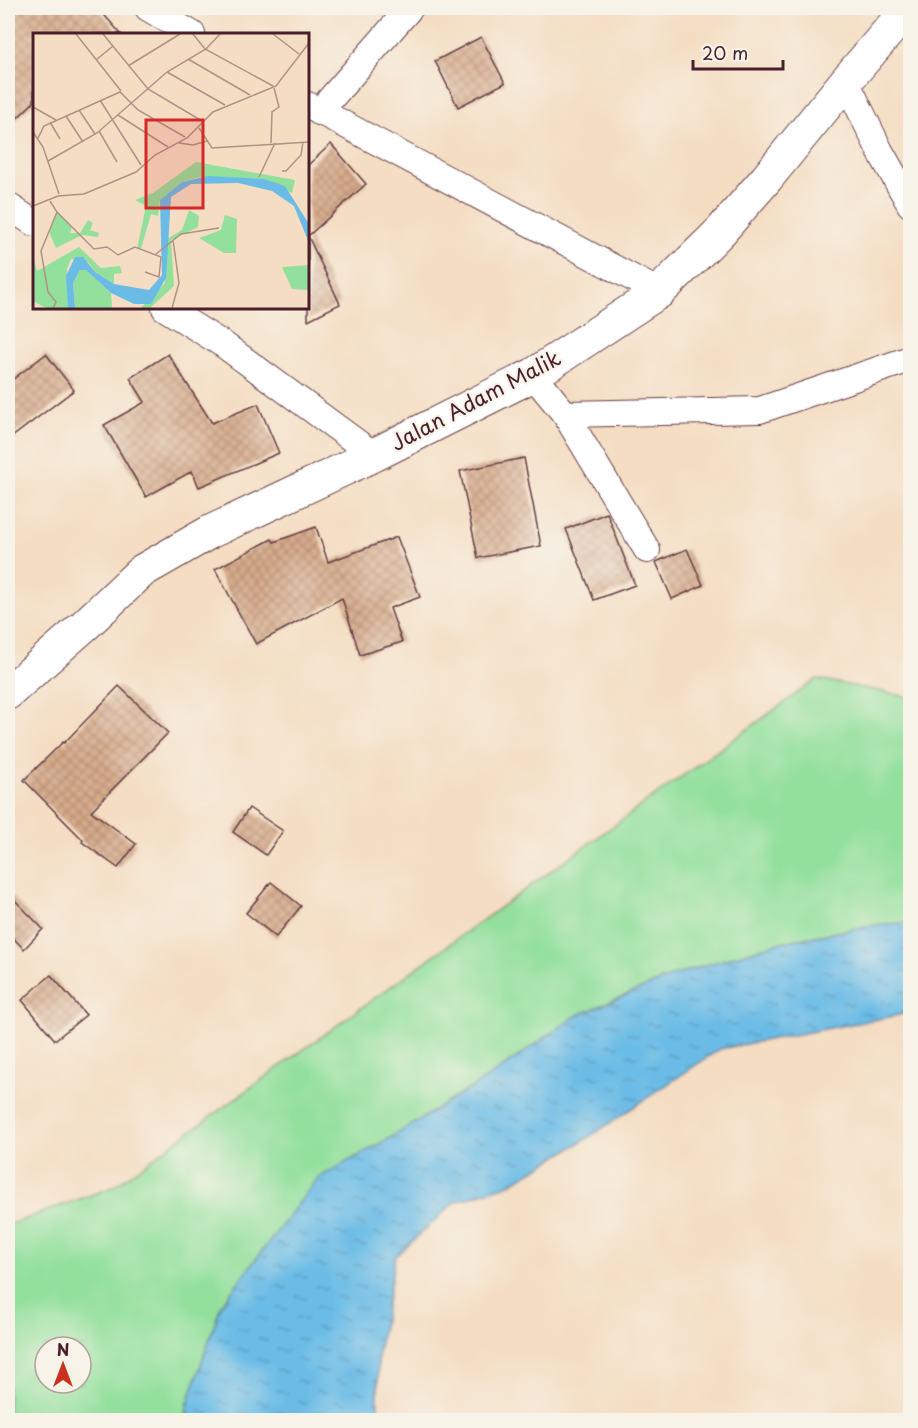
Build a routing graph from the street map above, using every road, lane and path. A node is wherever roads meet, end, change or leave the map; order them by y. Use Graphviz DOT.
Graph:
graph roads {
  1 [pos="148,8"];
  2 [pos="410,8"];
  3 [pos="904,9"];
  4 [pos="190,33"];
  5 [pos="846,81"];
  6 [pos="313,109"];
  7 [pos="910,204"];
  8 [pos="8,206"];
  9 [pos="33,222"];
  10 [pos="659,292"];
  11 [pos="167,309"];
  12 [pos="910,359"];
  13 [pos="533,375"];
  14 [pos="565,414"];
  15 [pos="374,455"];
  16 [pos="648,550"];
  17 [pos="8,693"];
  1 -- 4 [label="street"];
  2 -- 6 [label="street"];
  3 -- 5 [label="highway, Jalan Adam Malik"];
  5 -- 7 [label="street"];
  5 -- 10 [label="highway, Jalan Adam Malik"];
  6 -- 10 [label="street"];
  8 -- 9 [label="street"];
  10 -- 13 [label="highway, Jalan Adam Malik"];
  11 -- 15 [label="street"];
  12 -- 14 [label="street"];
  13 -- 14 [label="street"];
  13 -- 15 [label="highway, Jalan Adam Malik"];
  14 -- 16 [label="street"];
  15 -- 17 [label="highway, Jalan Adam Malik"];
}
